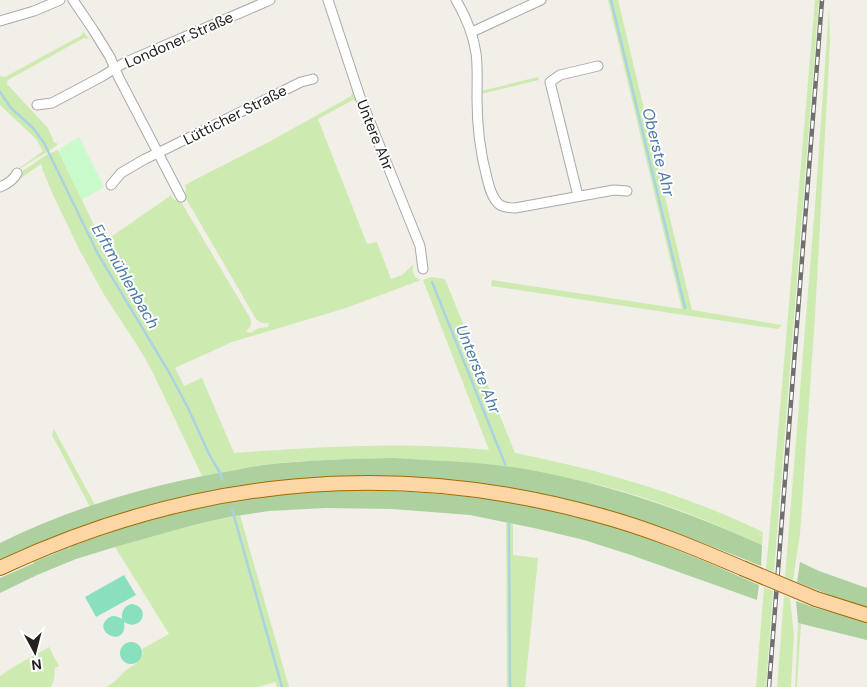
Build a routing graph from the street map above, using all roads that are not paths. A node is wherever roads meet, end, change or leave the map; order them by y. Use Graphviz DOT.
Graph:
graph roads {
  1 [pos="60,0"];
  2 [pos="72,0"];
  3 [pos="270,0"];
  4 [pos="328,0"];
  5 [pos="456,0"];
  6 [pos="541,0"];
  7 [pos="0,21"];
  8 [pos="472,32"];
  9 [pos="598,66"];
  10 [pos="115,68"];
  11 [pos="313,79"];
  12 [pos="37,105"];
  13 [pos="158,153"];
  14 [pos="17,173"];
  15 [pos="111,185"];
  16 [pos="0,187"];
  17 [pos="627,191"];
  18 [pos="578,196"];
  19 [pos="181,197"];
  20 [pos="423,269"];
  21 [pos="0,568"];
  22 [pos="867,615"];
  1 -- 7 [label="street"];
  2 -- 10 [label="street"];
  3 -- 10 [label="street, Londoner Straße"];
  4 -- 20 [label="street, Untere Ahr"];
  5 -- 8 [label="street"];
  6 -- 8 [label="street"];
  8 -- 18 [label="street"];
  9 -- 18 [label="street"];
  10 -- 12 [label="street, Londoner Straße"];
  10 -- 13 [label="street"];
  11 -- 13 [label="street, Lütticher Straße"];
  13 -- 15 [label="street, Lütticher Straße"];
  13 -- 19 [label="street"];
  14 -- 16 [label="street"];
  17 -- 18 [label="street"];
  21 -- 22 [label="main road, bridge"];
}
